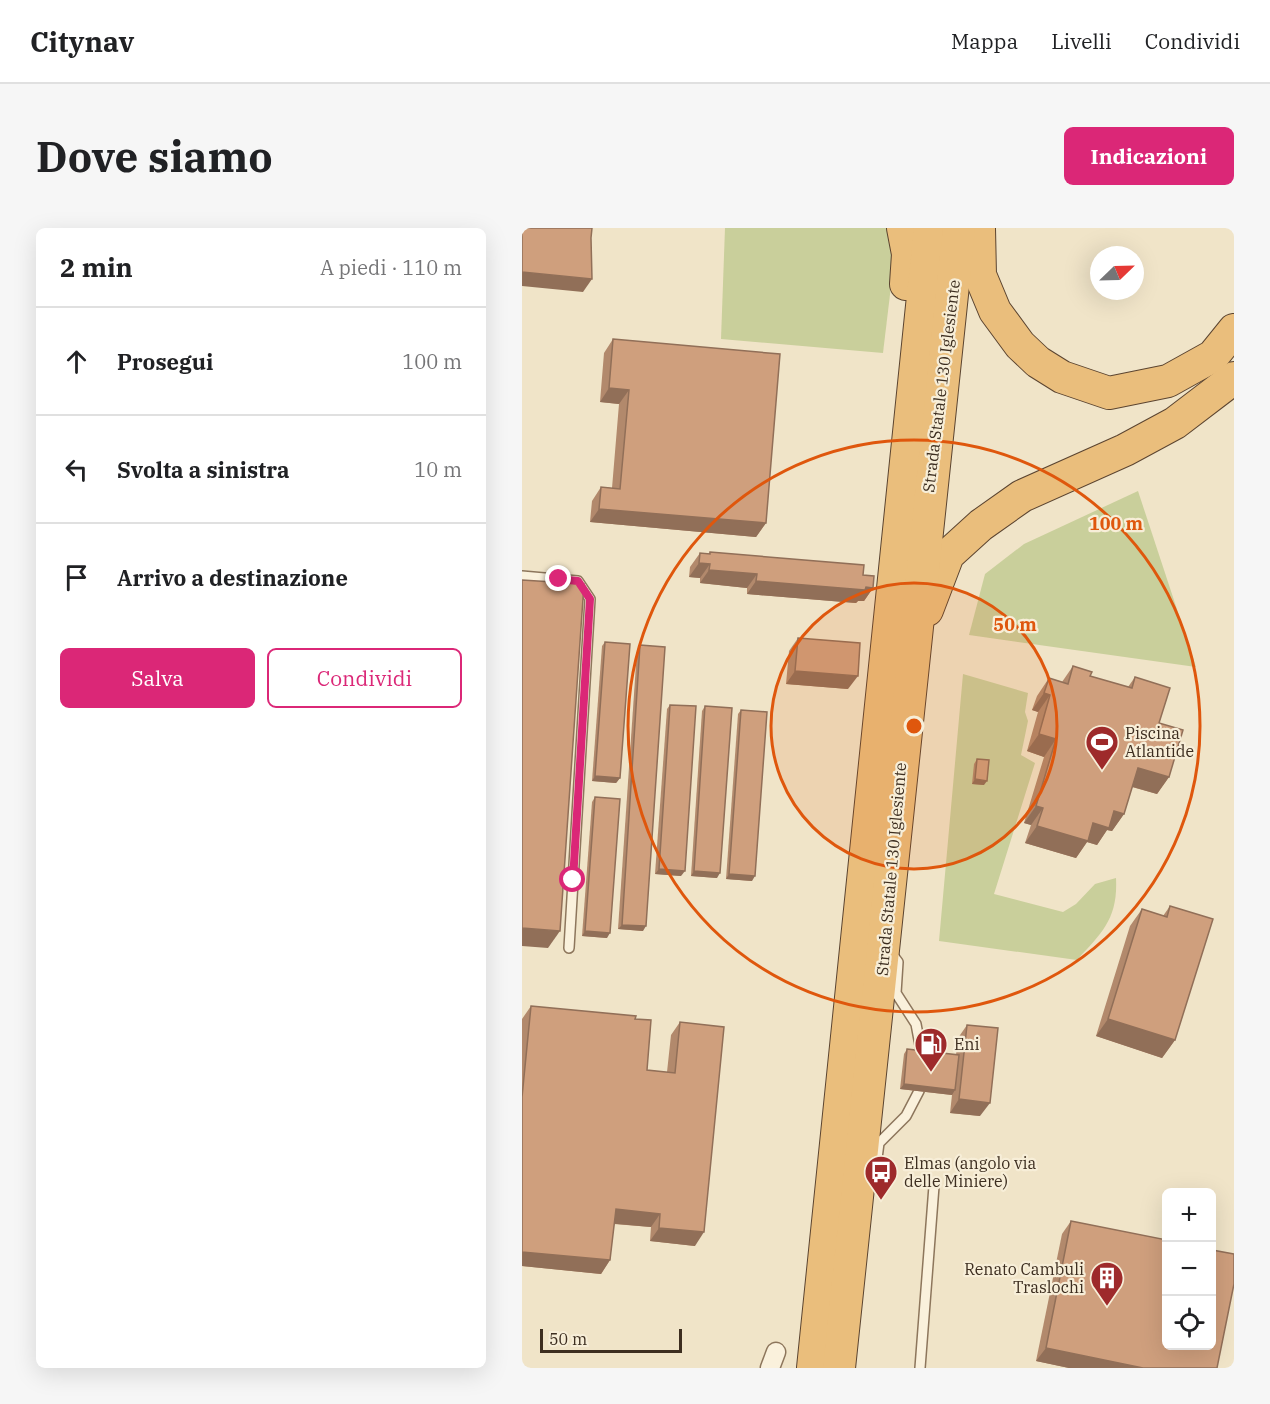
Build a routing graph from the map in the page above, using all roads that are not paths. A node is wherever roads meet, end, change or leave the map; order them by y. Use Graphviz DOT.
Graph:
graph roads {
  1 [pos="903,228"];
  2 [pos="930,228"];
  3 [pos="959,228"];
  4 [pos="980,228"];
  5 [pos="1234,330"];
  6 [pos="1234,378"];
  7 [pos="907,432"];
  8 [pos="522,576"];
  9 [pos="911,652"];
  10 [pos="884,943"];
  11 [pos="569,948"];
  12 [pos="922,1056"];
  13 [pos="919,1091"];
  14 [pos="858,1180"];
  15 [pos="934,1186"];
  16 [pos="813,1368"];
  17 [pos="839,1368"];
  18 [pos="920,1368"];
  1 -- 7 [label="highway"];
  2 -- 7 [label="highway, Strada Statale 130 Iglesiente"];
  3 -- 9 [label="highway, Strada Statale 130 Iglesiente"];
  4 -- 5 [label="highway"];
  6 -- 9 [label="highway"];
  7 -- 16 [label="highway, Strada Statale 130 Iglesiente"];
  8 -- 11 [label="lane"];
  9 -- 10 [label="highway, Strada Statale 130 Iglesiente"];
  10 -- 12 [label="lane"];
  10 -- 14 [label="highway, Strada Statale 130 Iglesiente"];
  13 -- 14 [label="lane"];
  14 -- 17 [label="highway, Strada Statale 130 Iglesiente"];
  15 -- 18 [label="lane"];
}
